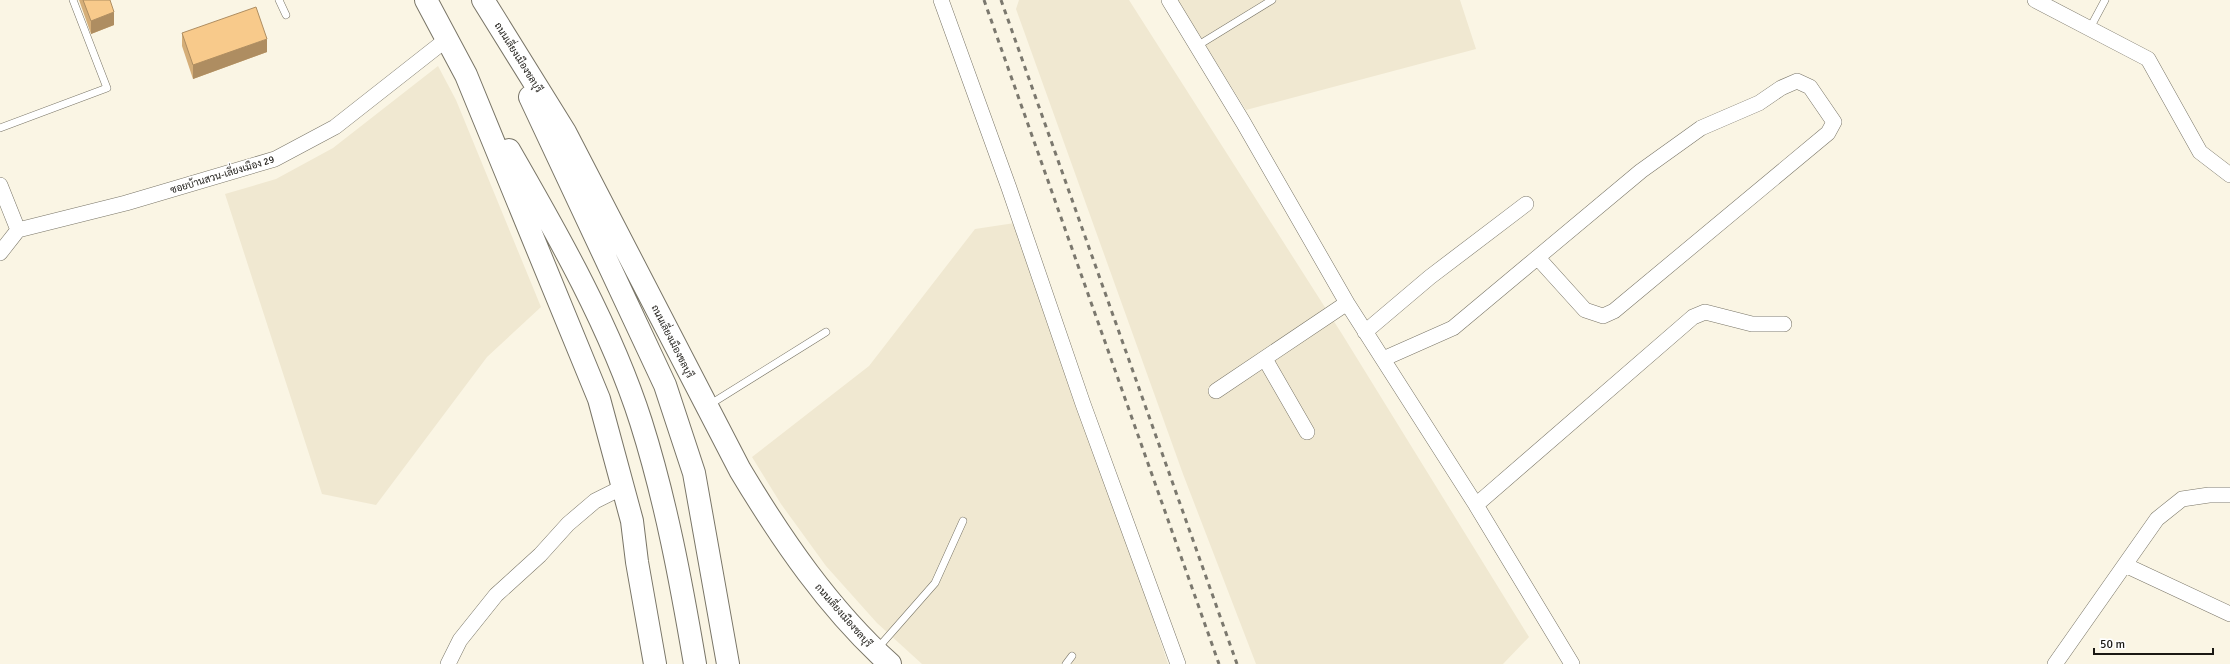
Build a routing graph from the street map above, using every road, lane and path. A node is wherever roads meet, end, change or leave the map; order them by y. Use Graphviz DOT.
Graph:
graph roads {
  1 [pos="73,0"];
  2 [pos="279,0"];
  3 [pos="426,0"];
  4 [pos="483,0"];
  5 [pos="941,0"];
  6 [pos="1169,0"];
  7 [pos="1272,0"];
  8 [pos="2035,0"];
  9 [pos="2105,0"];
  10 [pos="286,15"];
  11 [pos="2090,28"];
  12 [pos="447,39"];
  13 [pos="1196,46"];
  14 [pos="466,75"];
  15 [pos="0,128"];
  16 [pos="2230,175"];
  17 [pos="0,185"];
  18 [pos="1526,204"];
  19 [pos="18,230"];
  20 [pos="0,253"];
  21 [pos="1538,258"];
  22 [pos="1347,303"];
  23 [pos="1784,324"];
  24 [pos="826,332"];
  25 [pos="1365,332"];
  26 [pos="1265,359"];
  27 [pos="1383,359"];
  28 [pos="1216,391"];
  29 [pos="707,406"];
  30 [pos="1307,432"];
  31 [pos="623,487"];
  32 [pos="2230,495"];
  33 [pos="1476,505"];
  34 [pos="963,521"];
  35 [pos="2125,565"];
  36 [pos="2230,614"];
  37 [pos="1072,656"];
  38 [pos="883,657"];
  39 [pos="448,664"];
  40 [pos="655,664"];
  41 [pos="695,664"];
  42 [pos="728,664"];
  43 [pos="1066,664"];
  44 [pos="1178,664"];
  45 [pos="1572,664"];
  46 [pos="2055,664"];
  1 -- 15 [label="lane"];
  2 -- 10 [label="lane"];
  3 -- 12 [label="highway"];
  4 -- 29 [label="highway, ถนนเลี่ยงเมืองชลบุรี"];
  4 -- 42 [label="highway"];
  5 -- 44 [label="street"];
  6 -- 13 [label="street"];
  7 -- 13 [label="lane"];
  8 -- 11 [label="street"];
  9 -- 11 [label="lane"];
  11 -- 16 [label="street"];
  12 -- 14 [label="highway"];
  12 -- 19 [label="street, ซอยบ้านสวน-เลี่ยงเมือง 29"];
  13 -- 22 [label="street"];
  14 -- 31 [label="highway"];
  14 -- 41 [label="highway"];
  17 -- 19 [label="street"];
  18 -- 25 [label="street"];
  19 -- 20 [label="street"];
  21 -- 21 [label="street"];
  21 -- 27 [label="street"];
  22 -- 25 [label="street"];
  22 -- 26 [label="street"];
  23 -- 33 [label="street"];
  24 -- 29 [label="lane"];
  25 -- 27 [label="street"];
  26 -- 28 [label="street"];
  26 -- 30 [label="street"];
  27 -- 33 [label="street"];
  29 -- 38 [label="highway, ถนนเลี่ยงเมืองชลบุรี"];
  31 -- 39 [label="street"];
  31 -- 40 [label="highway"];
  32 -- 35 [label="street"];
  33 -- 45 [label="street"];
  34 -- 38 [label="lane"];
  35 -- 36 [label="street"];
  35 -- 46 [label="street"];
  37 -- 43 [label="lane"];
}
